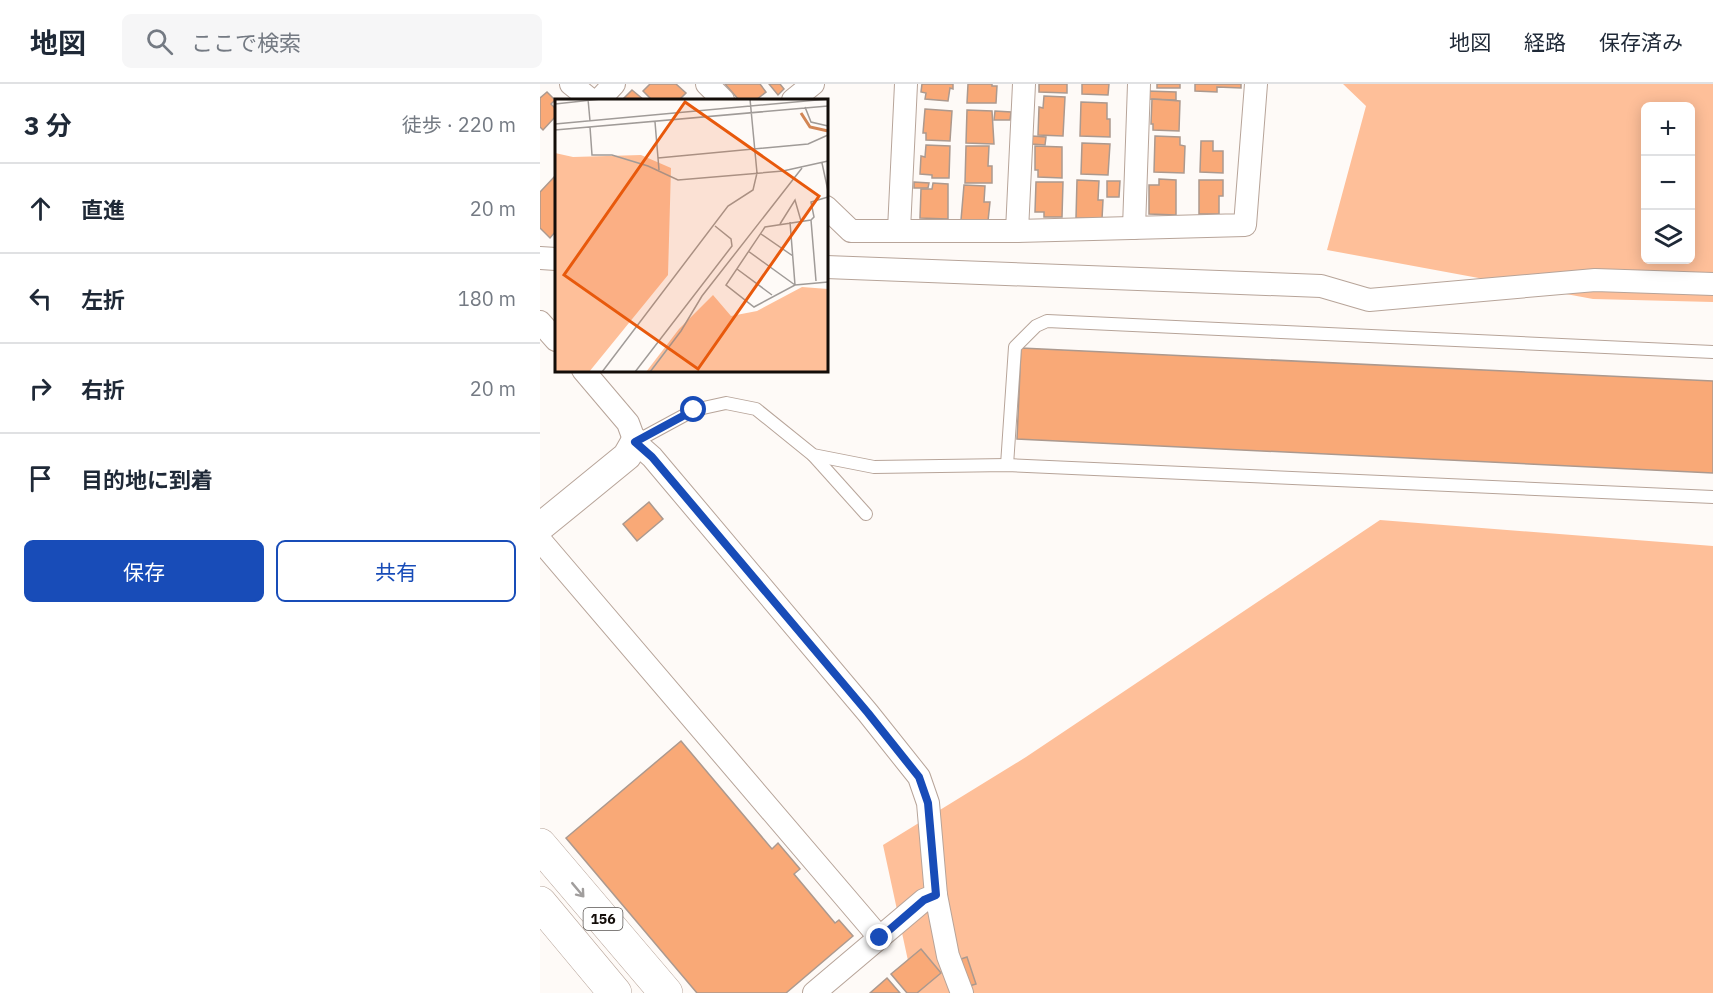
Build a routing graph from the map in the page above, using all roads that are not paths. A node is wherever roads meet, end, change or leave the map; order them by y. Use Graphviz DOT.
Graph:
graph roads {
  1 [pos="571,84"];
  2 [pos="614,84"];
  3 [pos="813,84"];
  4 [pos="906,84"];
  5 [pos="1024,84"];
  6 [pos="1139,84"];
  7 [pos="1256,84"];
  8 [pos="590,99"];
  9 [pos="600,99"];
  10 [pos="794,99"];
  11 [pos="828,209"];
  12 [pos="1134,228"];
  13 [pos="898,230"];
  14 [pos="1017,231"];
  15 [pos="540,258"];
  16 [pos="555,260"];
  17 [pos="828,267"];
  18 [pos="1713,284"];
  19 [pos="540,322"];
  20 [pos="555,339"];
  21 [pos="1713,352"];
  22 [pos="585,372"];
  23 [pos="635,442"];
  24 [pos="813,455"];
  25 [pos="1007,465"];
  26 [pos="1713,497"];
  27 [pos="866,514"];
  28 [pos="540,527"];
  29 [pos="540,540"];
  30 [pos="540,845"];
  31 [pos="936,895"];
  32 [pos="540,903"];
  33 [pos="880,938"];
  34 [pos="615,993"];
  35 [pos="666,993"];
  36 [pos="814,993"];
  37 [pos="962,993"];
  1 -- 8 [label="street"];
  2 -- 9 [label="street"];
  3 -- 10 [label="street"];
  4 -- 13 [label="street"];
  5 -- 14 [label="street"];
  6 -- 12 [label="street"];
  7 -- 12 [label="street"];
  11 -- 13 [label="street"];
  12 -- 14 [label="street"];
  13 -- 14 [label="street"];
  15 -- 16 [label="street"];
  17 -- 18 [label="street"];
  19 -- 20 [label="street"];
  21 -- 25 [label="lane"];
  22 -- 23 [label="street"];
  23 -- 24 [label="lane"];
  23 -- 28 [label="street"];
  23 -- 31 [label="street"];
  24 -- 25 [label="lane"];
  24 -- 27 [label="lane"];
  25 -- 26 [label="lane"];
  29 -- 33 [label="street"];
  30 -- 35 [label="highway, 156, one-way"];
  31 -- 33 [label="street"];
  31 -- 37 [label="street"];
  32 -- 34 [label="highway, 156"];
  33 -- 36 [label="street"];
}
